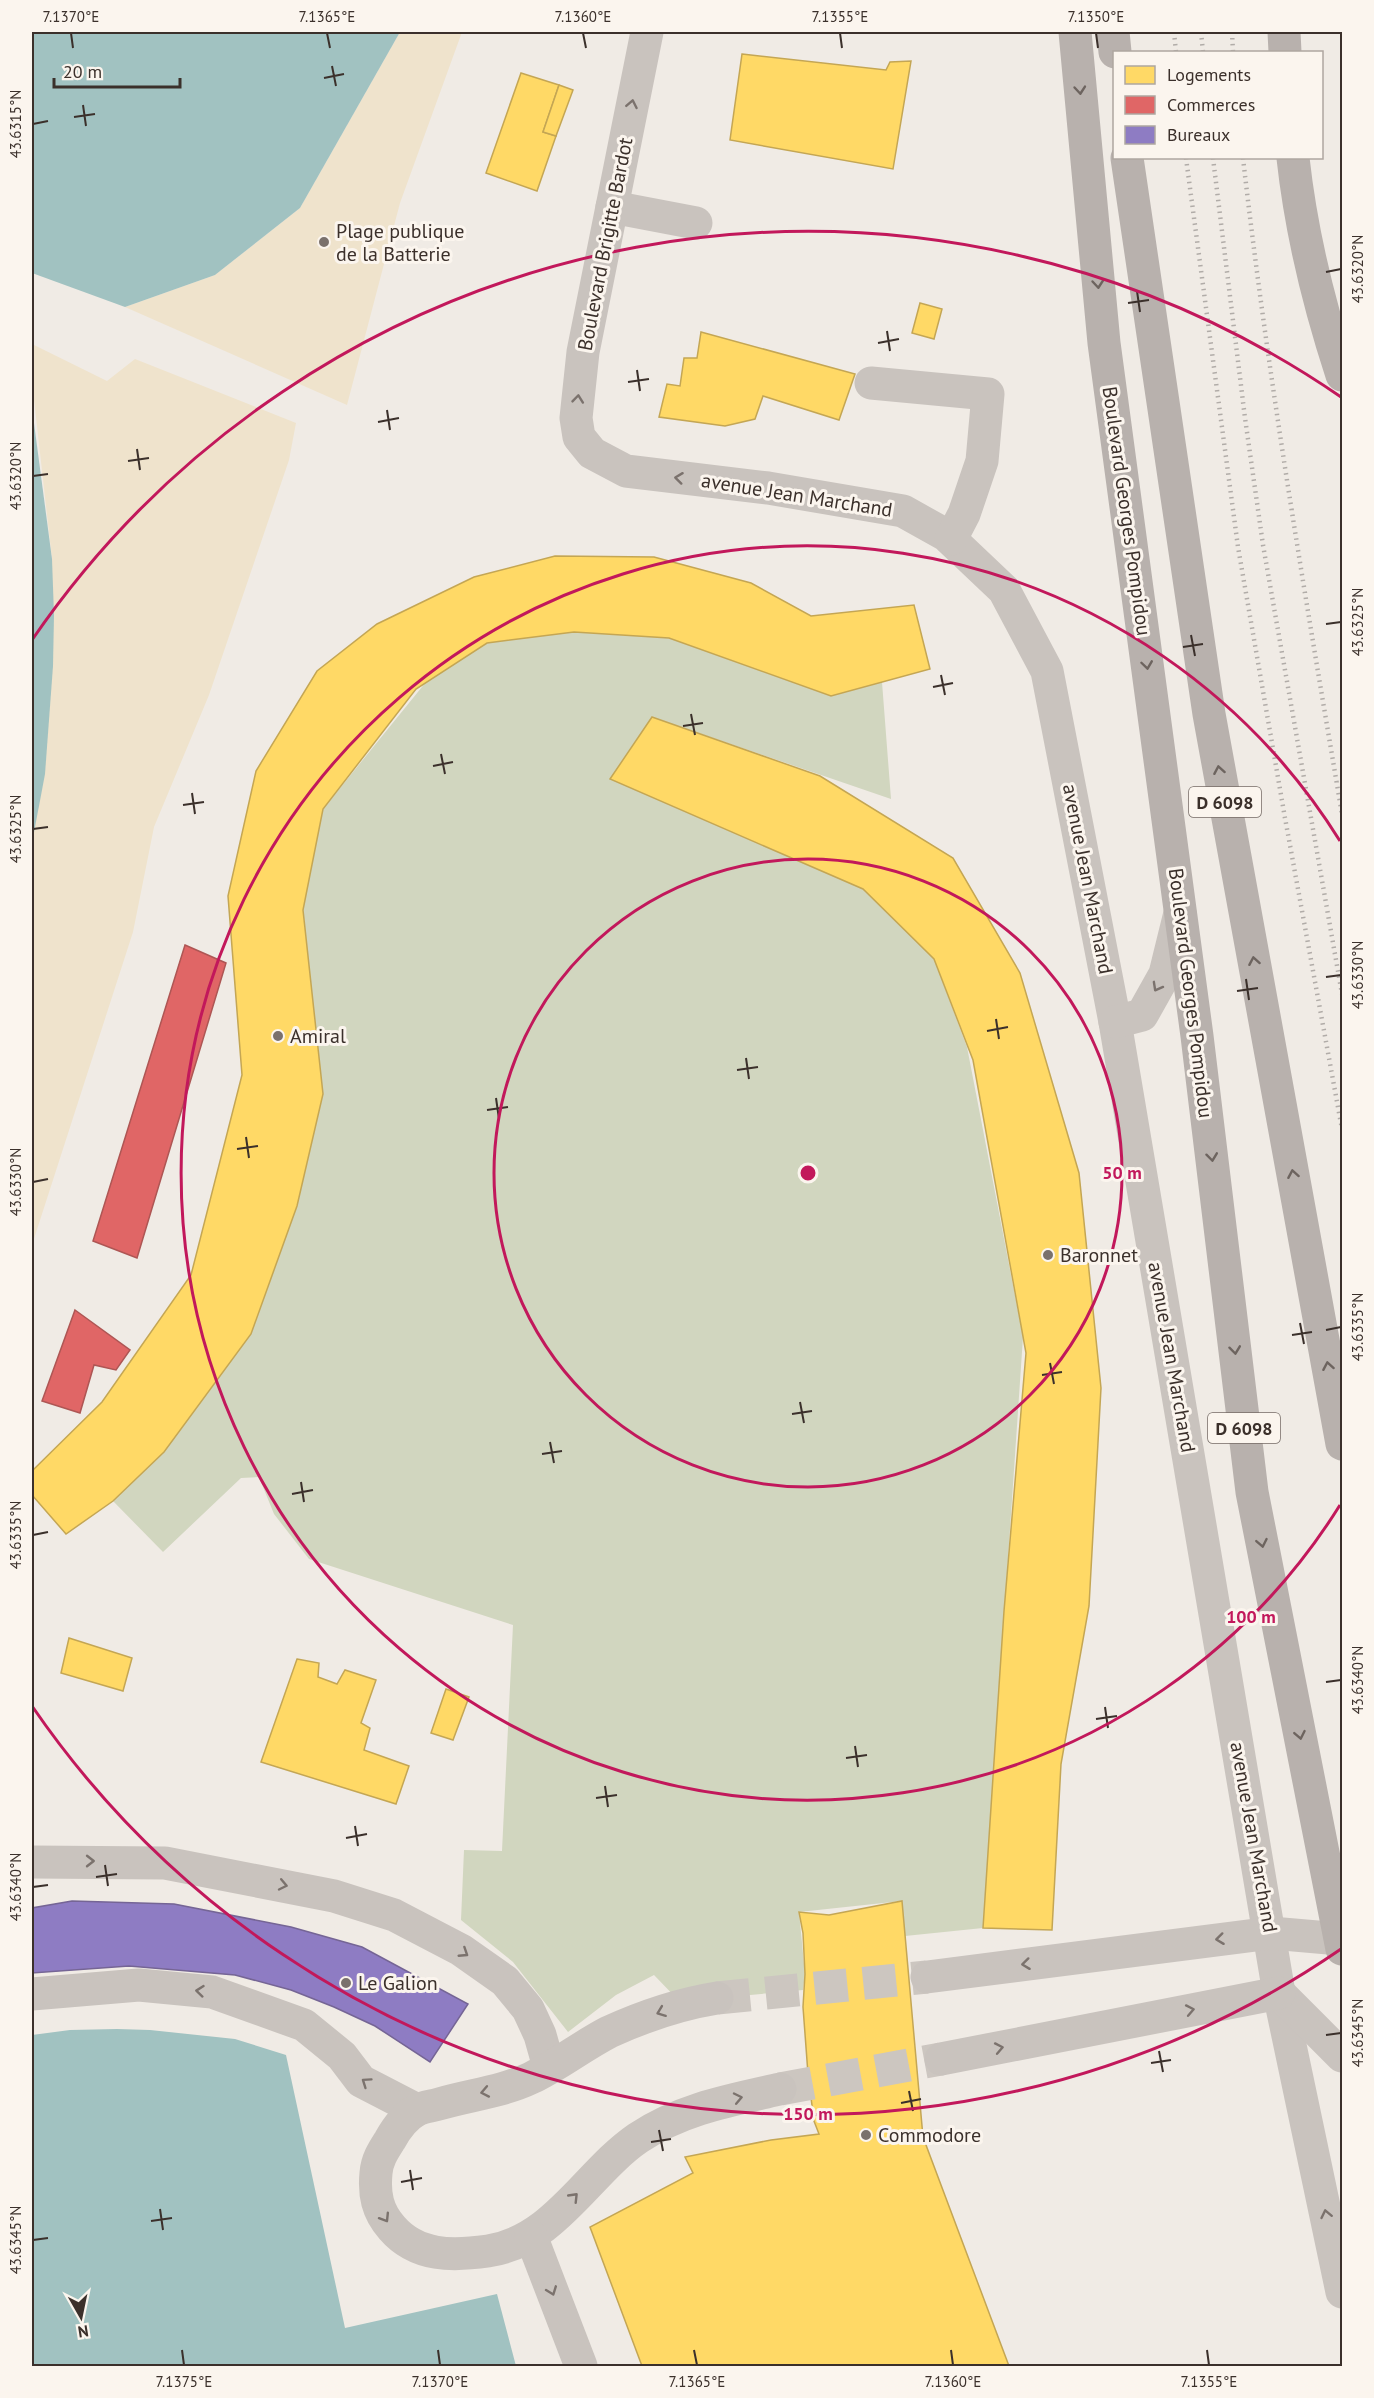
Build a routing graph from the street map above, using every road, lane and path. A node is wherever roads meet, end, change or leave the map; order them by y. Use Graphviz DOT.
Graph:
graph roads {
  1 [pos="646,32"];
  2 [pos="1075,32"];
  3 [pos="1113,32"];
  4 [pos="1284,32"];
  5 [pos="1115,51"];
  6 [pos="1285,51"];
  7 [pos="1127,159"];
  8 [pos="1293,159"];
  9 [pos="612,207"];
  10 [pos="696,223"];
  11 [pos="1342,375"];
  12 [pos="871,383"];
  13 [pos="592,453"];
  14 [pos="951,539"];
  15 [pos="1180,911"];
  16 [pos="1115,1022"];
  17 [pos="1342,1444"];
  18 [pos="32,1862"];
  19 [pos="1271,1932"];
  20 [pos="1342,1943"];
  21 [pos="927,1977"];
  22 [pos="1279,1993"];
  23 [pos="32,1994"];
  24 [pos="717,1998"];
  25 [pos="1342,2056"];
  26 [pos="941,2059"];
  27 [pos="549,2067"];
  28 [pos="780,2089"];
  29 [pos="417,2110"];
  30 [pos="531,2236"];
  31 [pos="1342,2292"];
  32 [pos="581,2367"];
  9 -- 1 [label="street, Boulevard Brigitte Bardot, one-way"];
  2 -- 15 [label="main road, Boulevard Georges Pompidou / D 6098, one-way"];
  3 -- 5 [label="main road"];
  4 -- 6 [label="main road"];
  17 -- 7 [label="main road, D 6098, one-way"];
  8 -- 11 [label="main road"];
  9 -- 10 [label="street"];
  13 -- 9 [label="street, Boulevard Brigitte Bardot, one-way"];
  12 -- 14 [label="street"];
  14 -- 13 [label="street, avenue Jean Marchand, one-way"];
  14 -- 16 [label="street, avenue Jean Marchand"];
  15 -- 16 [label="street, one-way"];
  15 -- 20 [label="main road, Boulevard Georges Pompidou / D 6098, one-way"];
  16 -- 19 [label="street, avenue Jean Marchand"];
  18 -- 27 [label="street, one-way"];
  19 -- 20 [label="street"];
  19 -- 21 [label="street, one-way"];
  19 -- 22 [label="street, avenue Jean Marchand"];
  22 -- 25 [label="street"];
  26 -- 22 [label="street, one-way"];
  31 -- 22 [label="street, avenue Jean Marchand, one-way"];
  29 -- 23 [label="street, one-way"];
  24 -- 27 [label="street, one-way"];
  27 -- 29 [label="street, one-way"];
  30 -- 28 [label="street, one-way"];
  29 -- 30 [label="street, one-way"];
  30 -- 32 [label="street, one-way"];
}
